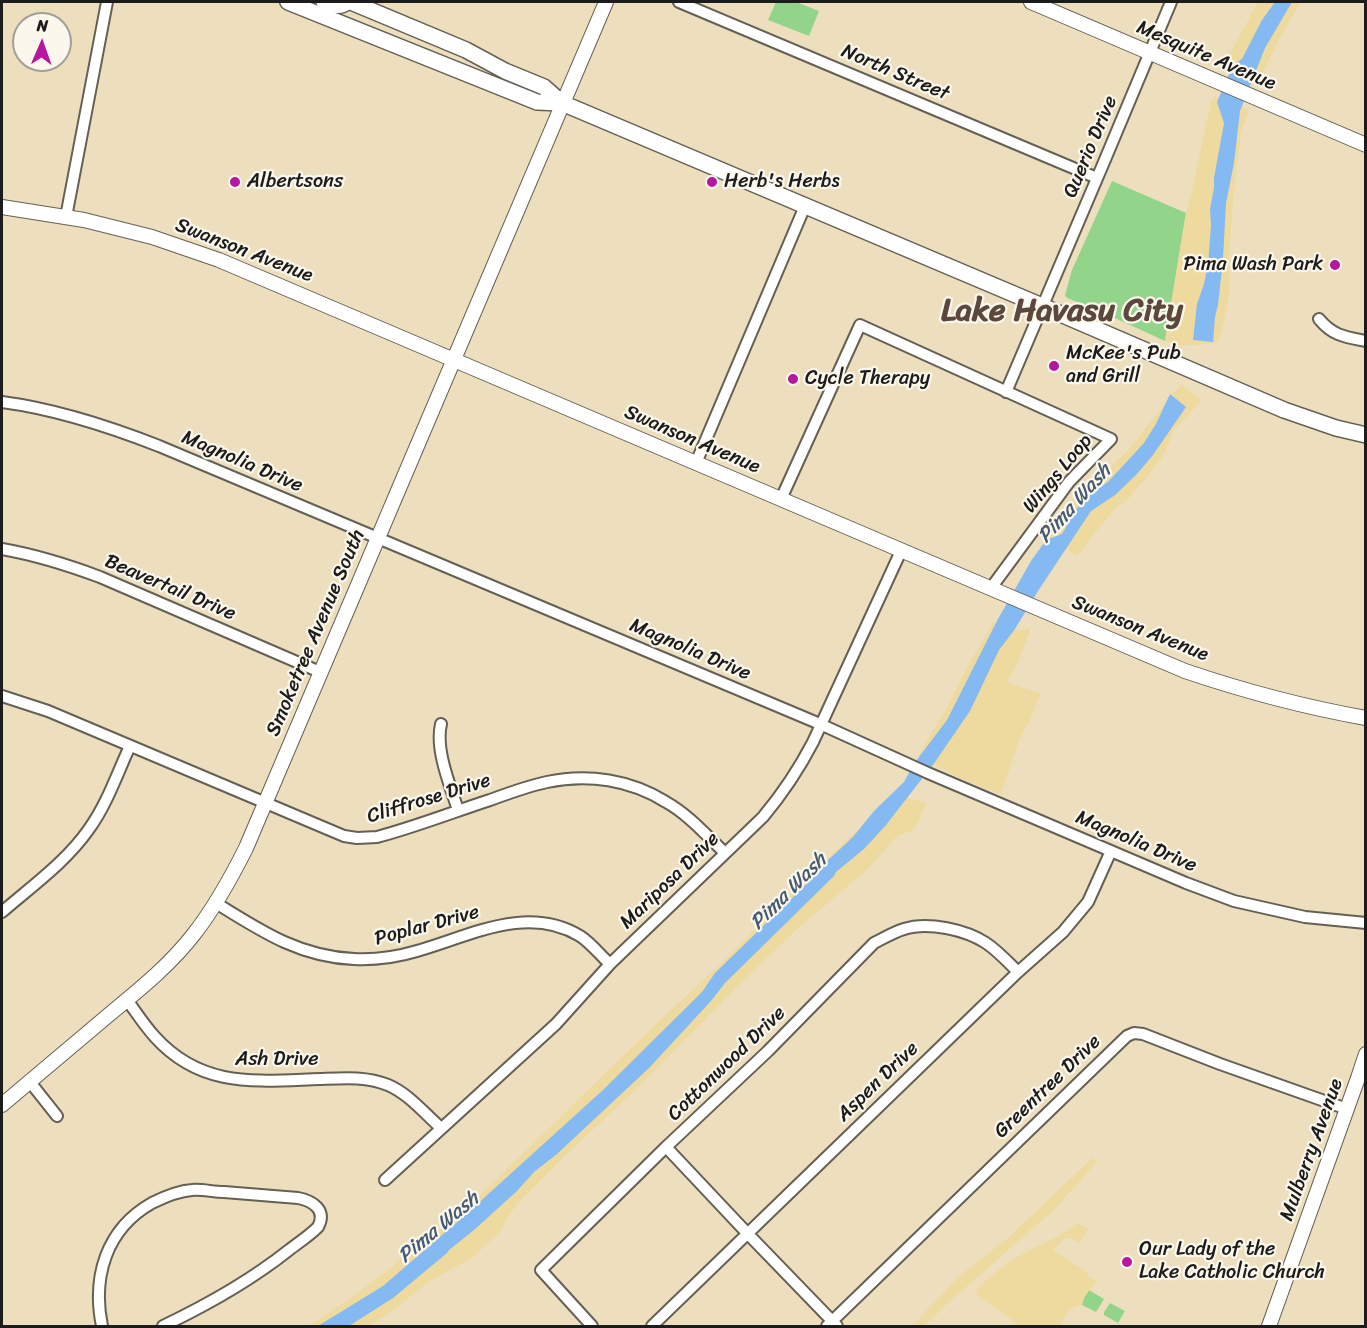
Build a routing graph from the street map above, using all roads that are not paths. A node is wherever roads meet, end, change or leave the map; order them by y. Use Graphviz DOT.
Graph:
graph roads {
  1 [pos="107,2"];
  2 [pos="288,2"];
  3 [pos="324,2"];
  4 [pos="349,2"];
  5 [pos="606,2"];
  6 [pos="679,2"];
  7 [pos="1031,2"];
  8 [pos="1171,2"];
  9 [pos="1149,53"];
  10 [pos="562,103"];
  11 [pos="1365,145"];
  12 [pos="1097,178"];
  13 [pos="805,206"];
  14 [pos="2,207"];
  15 [pos="66,217"];
  16 [pos="1042,306"];
  17 [pos="1319,319"];
  18 [pos="1365,341"];
  19 [pos="454,359"];
  20 [pos="1006,392"];
  21 [pos="2,402"];
  22 [pos="1365,435"];
  23 [pos="696,463"];
  24 [pos="781,499"];
  25 [pos="378,539"];
  26 [pos="2,549"];
  27 [pos="901,551"];
  28 [pos="991,588"];
  29 [pos="321,672"];
  30 [pos="2,696"];
  31 [pos="1365,718"];
  32 [pos="441,724"];
  33 [pos="820,724"];
  34 [pos="130,746"];
  35 [pos="265,804"];
  36 [pos="458,810"];
  37 [pos="1111,851"];
  38 [pos="725,853"];
  39 [pos="216,903"];
  40 [pos="2,912"];
  41 [pos="1365,923"];
  42 [pos="610,964"];
  43 [pos="1018,972"];
  44 [pos="127,1000"];
  45 [pos="1365,1054"];
  46 [pos="30,1082"];
  47 [pos="2,1106"];
  48 [pos="1347,1109"];
  49 [pos="57,1116"];
  50 [pos="441,1128"];
  51 [pos="666,1147"];
  52 [pos="385,1180"];
  53 [pos="747,1233"];
  54 [pos="832,1325"];
  55 [pos="102,1326"];
  56 [pos="163,1326"];
  57 [pos="592,1326"];
  58 [pos="652,1326"];
  59 [pos="1269,1326"];
  1 -- 15 [label="street"];
  2 -- 10 [label="main road"];
  3 -- 4 [label="main road"];
  4 -- 10 [label="main road"];
  5 -- 10 [label="street, Smoketree Avenue South"];
  6 -- 12 [label="street, North Street"];
  7 -- 9 [label="street, Mesquite Avenue"];
  8 -- 9 [label="street, Querio Drive"];
  9 -- 11 [label="street, Mesquite Avenue"];
  9 -- 12 [label="street, Querio Drive"];
  10 -- 13 [label="main road"];
  10 -- 19 [label="street, Smoketree Avenue South"];
  12 -- 16 [label="street, Querio Drive"];
  13 -- 16 [label="main road"];
  13 -- 23 [label="street"];
  14 -- 15 [label="street, Swanson Avenue"];
  15 -- 19 [label="street, Swanson Avenue"];
  16 -- 20 [label="street, Querio Drive"];
  16 -- 22 [label="main road"];
  17 -- 18 [label="street"];
  19 -- 23 [label="street, Swanson Avenue"];
  19 -- 25 [label="street, Smoketree Avenue South"];
  20 -- 24 [label="street, Wings Loop"];
  20 -- 28 [label="street, Wings Loop"];
  21 -- 25 [label="street, Magnolia Drive"];
  23 -- 24 [label="street, Swanson Avenue"];
  24 -- 27 [label="street, Swanson Avenue"];
  25 -- 29 [label="street, Smoketree Avenue South"];
  25 -- 33 [label="street, Magnolia Drive"];
  26 -- 29 [label="street, Beavertail Drive"];
  27 -- 28 [label="street, Swanson Avenue"];
  27 -- 33 [label="street, Mariposa Drive"];
  28 -- 31 [label="street, Swanson Avenue"];
  29 -- 35 [label="street, Smoketree Avenue South"];
  30 -- 34 [label="street, Cliffrose Drive"];
  32 -- 36 [label="street"];
  33 -- 37 [label="street, Magnolia Drive"];
  33 -- 38 [label="street, Mariposa Drive"];
  34 -- 35 [label="street, Cliffrose Drive"];
  34 -- 40 [label="street"];
  35 -- 36 [label="street, Cliffrose Drive"];
  35 -- 39 [label="street, Smoketree Avenue South"];
  36 -- 38 [label="street, Cliffrose Drive"];
  37 -- 41 [label="street, Magnolia Drive"];
  37 -- 43 [label="street, Aspen Drive"];
  38 -- 42 [label="street, Mariposa Drive"];
  39 -- 42 [label="street, Poplar Drive"];
  39 -- 44 [label="street, Smoketree Avenue South"];
  42 -- 50 [label="street, Mariposa Drive"];
  43 -- 51 [label="street, Cottonwood Drive"];
  43 -- 53 [label="street, Aspen Drive"];
  44 -- 46 [label="street, Smoketree Avenue South"];
  44 -- 50 [label="street, Ash Drive"];
  45 -- 48 [label="street, Mulberry Avenue"];
  46 -- 47 [label="street, Smoketree Avenue South"];
  46 -- 49 [label="street"];
  48 -- 54 [label="street, Greentree Drive"];
  48 -- 59 [label="street, Mulberry Avenue"];
  50 -- 52 [label="street, Mariposa Drive"];
  51 -- 53 [label="street"];
  51 -- 57 [label="street, Cottonwood Drive"];
  53 -- 54 [label="street"];
  53 -- 58 [label="street, Aspen Drive"];
  55 -- 56 [label="street"];
}
